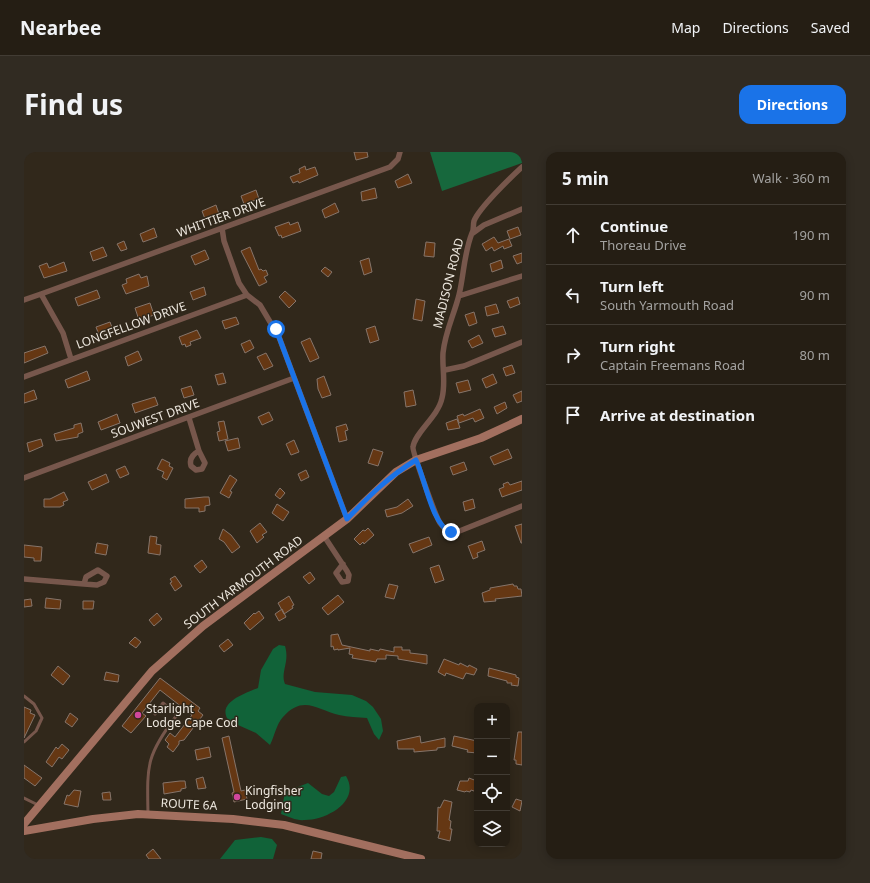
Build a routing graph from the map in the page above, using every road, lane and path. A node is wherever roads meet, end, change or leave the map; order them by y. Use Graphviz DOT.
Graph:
graph roads {
  1 [pos="400,152"];
  2 [pos="522,167"];
  3 [pos="522,209"];
  4 [pos="222,228"];
  5 [pos="472,233"];
  6 [pos="522,276"];
  7 [pos="41,294"];
  8 [pos="247,295"];
  9 [pos="459,296"];
  10 [pos="24,300"];
  11 [pos="522,342"];
  12 [pos="71,359"];
  13 [pos="445,370"];
  14 [pos="24,377"];
  15 [pos="294,378"];
  16 [pos="189,418"];
  17 [pos="522,419"];
  18 [pos="199,451"];
  19 [pos="416,460"];
  20 [pos="24,478"];
  21 [pos="522,506"];
  22 [pos="347,519"];
  23 [pos="324,536"];
  24 [pos="343,564"];
  25 [pos="24,579"];
  26 [pos="84,584"];
  27 [pos="24,696"];
  28 [pos="155,714"];
  29 [pos="24,742"];
  30 [pos="24,798"];
  31 [pos="40,806"];
  32 [pos="148,814"];
  33 [pos="24,824"];
  34 [pos="24,831"];
  35 [pos="421,859"];
  1 -- 4 [label="street, WHITTIER DRIVE"];
  2 -- 5 [label="street, MADISON ROAD"];
  3 -- 5 [label="street"];
  4 -- 7 [label="street, WHITTIER DRIVE"];
  4 -- 8 [label="street"];
  5 -- 9 [label="street, MADISON ROAD"];
  6 -- 9 [label="street"];
  7 -- 10 [label="street, WHITTIER DRIVE"];
  7 -- 12 [label="street"];
  8 -- 12 [label="street, LONGFELLOW DRIVE"];
  8 -- 15 [label="street"];
  9 -- 13 [label="street, MADISON ROAD"];
  11 -- 13 [label="street"];
  12 -- 14 [label="street, LONGFELLOW DRIVE"];
  13 -- 19 [label="street, MADISON ROAD"];
  15 -- 16 [label="street, SOUWEST DRIVE"];
  15 -- 22 [label="street"];
  16 -- 18 [label="street"];
  16 -- 20 [label="street, SOUWEST DRIVE"];
  17 -- 19 [label="main road, SOUTH YARMOUTH ROAD"];
  19 -- 21 [label="street, MADISON ROAD"];
  19 -- 22 [label="main road, SOUTH YARMOUTH ROAD"];
  22 -- 23 [label="main road, SOUTH YARMOUTH ROAD"];
  23 -- 24 [label="street"];
  23 -- 31 [label="main road, SOUTH YARMOUTH ROAD"];
  25 -- 26 [label="street"];
  27 -- 29 [label="lane"];
  28 -- 32 [label="lane"];
  30 -- 31 [label="lane"];
  31 -- 33 [label="main road, SOUTH YARMOUTH ROAD"];
  32 -- 34 [label="main road, ROUTE 6A"];
  32 -- 35 [label="main road, ROUTE 6A"];
}
